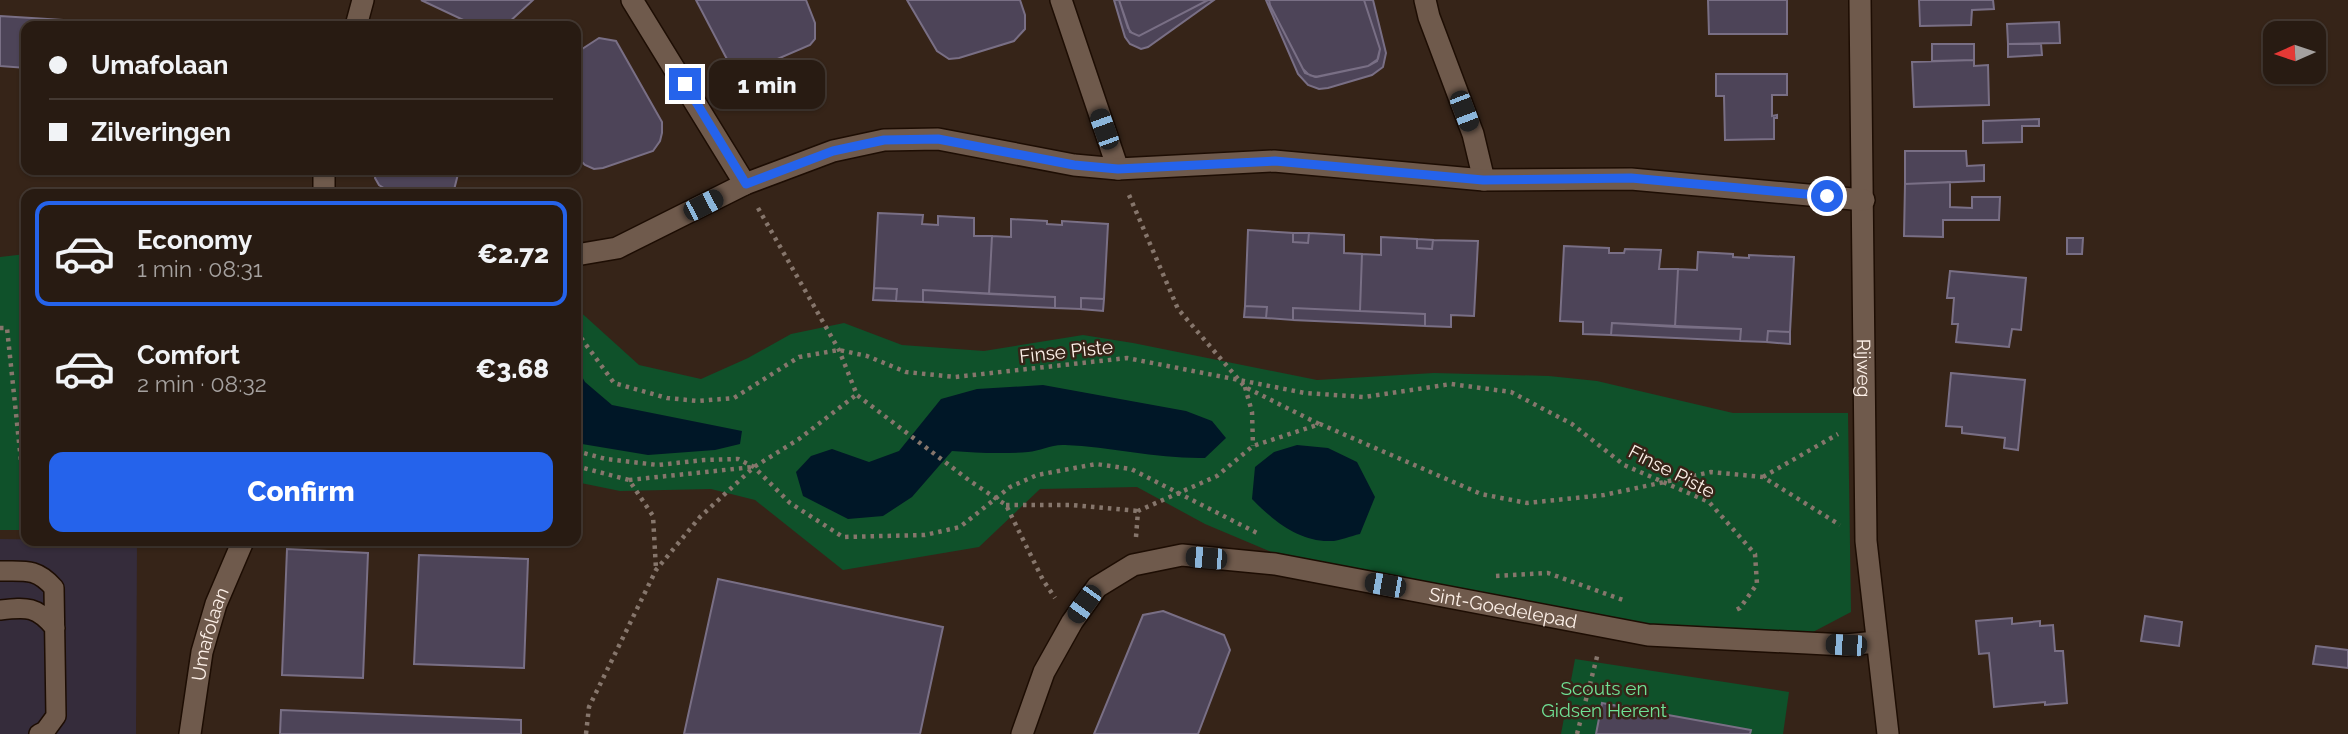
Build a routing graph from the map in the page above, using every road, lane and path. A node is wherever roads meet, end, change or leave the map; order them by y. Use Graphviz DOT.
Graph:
graph roads {
  1 [pos="363,0"];
  2 [pos="632,0"];
  3 [pos="1060,0"];
  4 [pos="1425,0"];
  5 [pos="1860,0"];
  6 [pos="357,21"];
  7 [pos="1118,169"];
  8 [pos="1483,180"];
  9 [pos="746,184"];
  10 [pos="1864,200"];
  11 [pos="581,254"];
  12 [pos="0,328"];
  13 [pos="581,338"];
  14 [pos="839,350"];
  15 [pos="1240,380"];
  16 [pos="1245,387"];
  17 [pos="857,395"];
  18 [pos="1863,420"];
  19 [pos="1320,424"];
  20 [pos="1252,446"];
  21 [pos="581,452"];
  22 [pos="21,459"];
  23 [pos="581,467"];
  24 [pos="754,467"];
  25 [pos="1762,477"];
  26 [pos="629,480"];
  27 [pos="1664,482"];
  28 [pos="1179,493"];
  29 [pos="995,498"];
  30 [pos="1006,505"];
  31 [pos="1138,511"];
  32 [pos="1271,539"];
  33 [pos="1866,541"];
  34 [pos="241,546"];
  35 [pos="1133,565"];
  36 [pos="0,570"];
  37 [pos="656,570"];
  38 [pos="1495,576"];
  39 [pos="1632,603"];
  40 [pos="0,610"];
  41 [pos="1731,612"];
  42 [pos="1072,622"];
  43 [pos="1605,627"];
  44 [pos="55,628"];
  45 [pos="1876,642"];
  46 [pos="38,734"];
  47 [pos="190,734"];
  48 [pos="586,734"];
  49 [pos="1022,734"];
  50 [pos="1577,734"];
  51 [pos="1888,734"];
  1 -- 6 [label="street"];
  2 -- 9 [label="street"];
  3 -- 7 [label="street"];
  4 -- 8 [label="street"];
  5 -- 10 [label="street, Rijweg"];
  7 -- 8 [label="street"];
  7 -- 9 [label="street"];
  7 -- 15 [label="path"];
  8 -- 10 [label="street"];
  9 -- 11 [label="street"];
  9 -- 14 [label="path"];
  10 -- 18 [label="street, Rijweg"];
  12 -- 22 [label="path"];
  13 -- 14 [label="path, Finse Piste"];
  14 -- 15 [label="path, Finse Piste"];
  14 -- 17 [label="path"];
  15 -- 16 [label="path"];
  15 -- 27 [label="path, Finse Piste"];
  16 -- 19 [label="path"];
  16 -- 20 [label="path"];
  17 -- 24 [label="path"];
  17 -- 29 [label="path"];
  18 -- 25 [label="path"];
  18 -- 33 [label="street, Rijweg"];
  19 -- 20 [label="path"];
  19 -- 27 [label="path"];
  20 -- 28 [label="path"];
  21 -- 24 [label="path"];
  23 -- 26 [label="path"];
  24 -- 26 [label="path"];
  24 -- 29 [label="path"];
  24 -- 37 [label="path"];
  25 -- 27 [label="path"];
  25 -- 33 [label="path"];
  26 -- 37 [label="path"];
  27 -- 41 [label="path, Finse Piste"];
  28 -- 29 [label="path"];
  28 -- 31 [label="path"];
  28 -- 32 [label="path"];
  29 -- 30 [label="path"];
  30 -- 31 [label="path"];
  30 -- 42 [label="path"];
  31 -- 35 [label="path"];
  33 -- 45 [label="street, Rijweg"];
  34 -- 47 [label="street, Umafolaan"];
  35 -- 42 [label="street, Sint-Goedelepad"];
  35 -- 43 [label="street, Sint-Goedelepad"];
  36 -- 44 [label="lane"];
  37 -- 48 [label="path"];
  38 -- 39 [label="path"];
  40 -- 44 [label="lane"];
  42 -- 49 [label="street, Sint-Goedelepad"];
  43 -- 45 [label="street, Sint-Goedelepad"];
  43 -- 50 [label="path"];
  44 -- 46 [label="lane"];
  45 -- 51 [label="street, Rijweg"];
}
